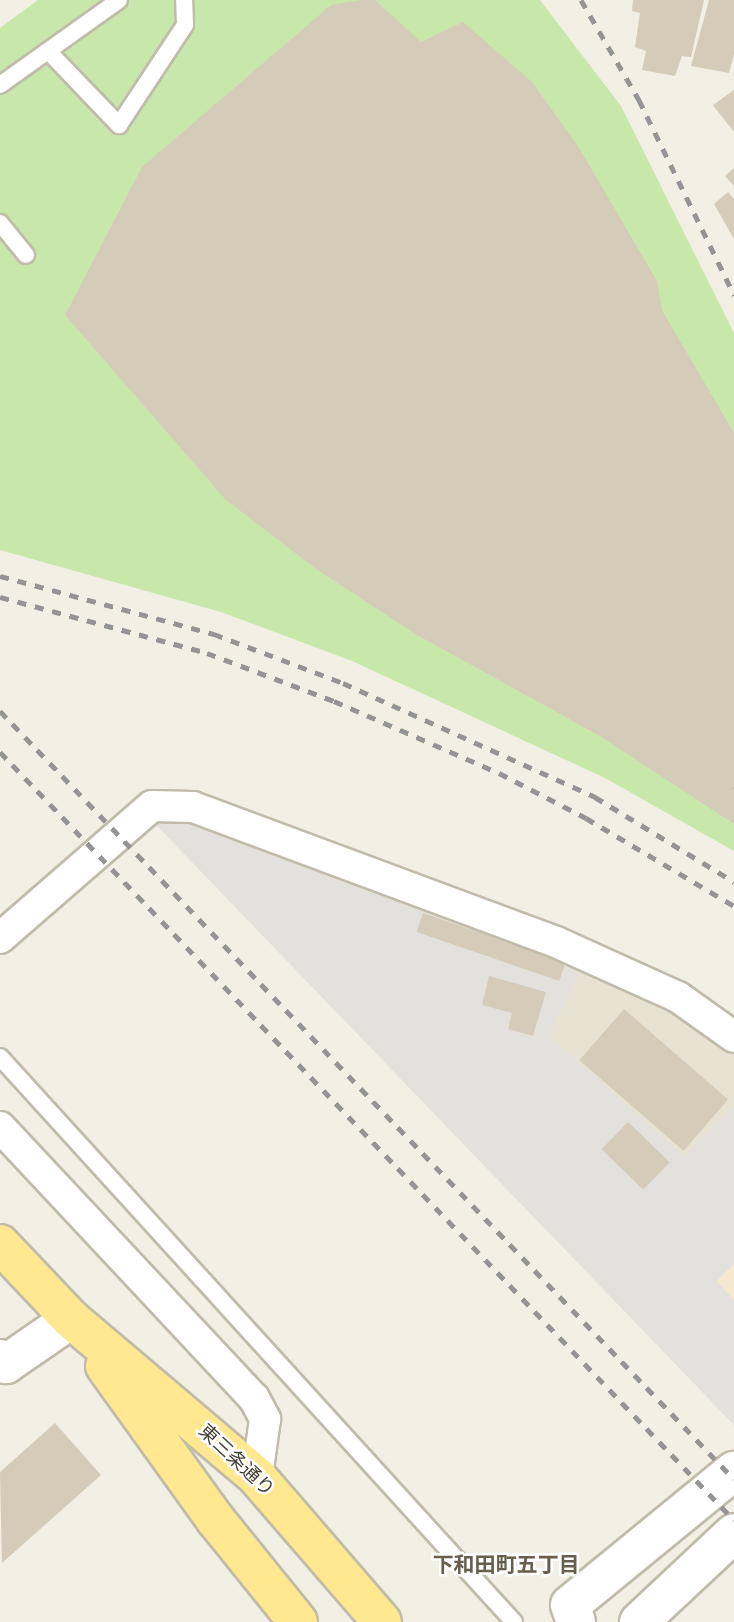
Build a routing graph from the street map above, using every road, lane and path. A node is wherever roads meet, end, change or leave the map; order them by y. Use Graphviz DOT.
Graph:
graph roads {
  1 [pos="119,0"];
  2 [pos="184,0"];
  3 [pos="48,51"];
  4 [pos="0,85"];
  5 [pos="0,223"];
  6 [pos="26,255"];
  7 [pos="0,938"];
  8 [pos="734,1037"];
  9 [pos="0,1057"];
  10 [pos="0,1126"];
  11 [pos="0,1244"];
  12 [pos="71,1319"];
  13 [pos="0,1359"];
  14 [pos="734,1471"];
  15 [pos="257,1477"];
  16 [pos="734,1533"];
  17 [pos="298,1622"];
  18 [pos="382,1622"];
  19 [pos="514,1622"];
  20 [pos="576,1622"];
  21 [pos="639,1622"];
  1 -- 3 [label="lane"];
  2 -- 3 [label="lane"];
  3 -- 4 [label="lane"];
  5 -- 6 [label="lane"];
  7 -- 8 [label="street"];
  9 -- 19 [label="lane"];
  10 -- 15 [label="street"];
  11 -- 12 [label="main road, 東三条通り"];
  12 -- 13 [label="street"];
  12 -- 15 [label="main road, 東三条通り"];
  12 -- 17 [label="main road, 東三条通り"];
  14 -- 20 [label="street"];
  15 -- 18 [label="main road, 東三条通り"];
  16 -- 21 [label="street"];
}
